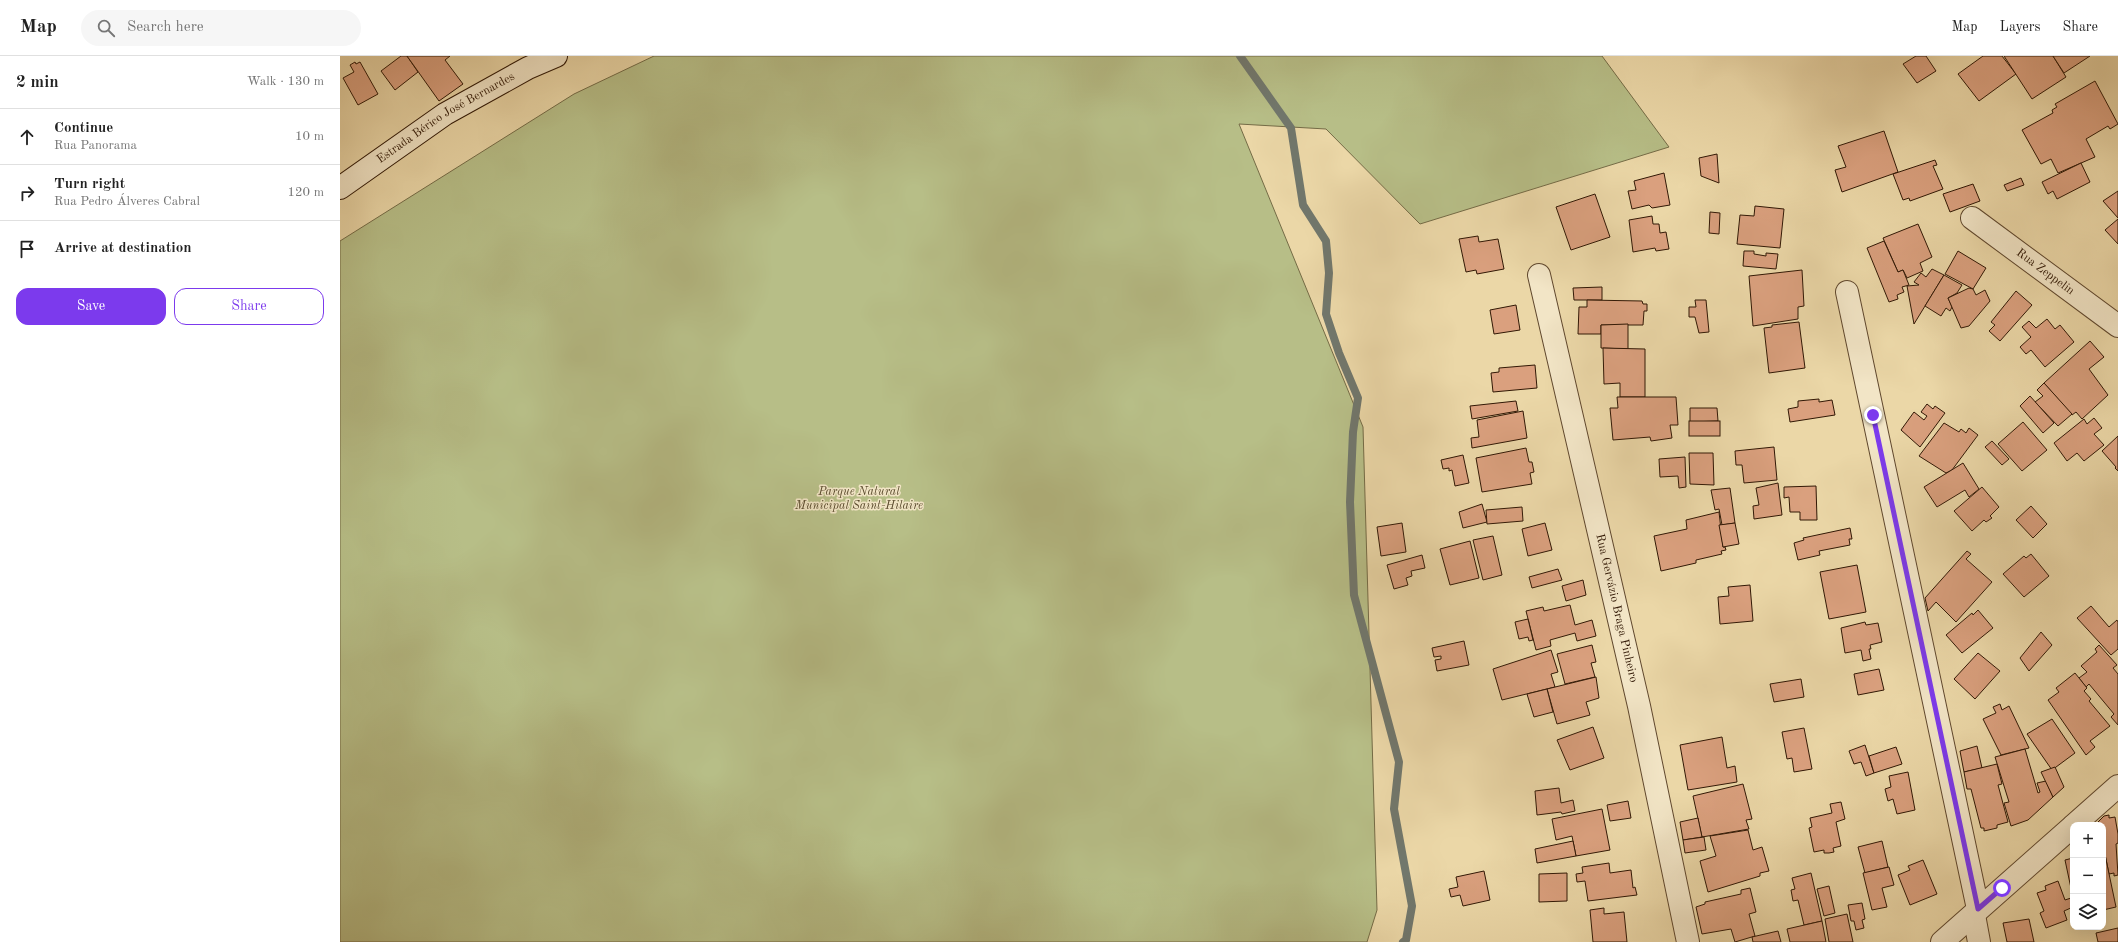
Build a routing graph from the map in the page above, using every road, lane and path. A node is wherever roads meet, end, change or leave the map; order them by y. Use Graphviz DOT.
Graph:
graph roads {
  1 [pos="556,56"];
  2 [pos="340,188"];
  3 [pos="1972,218"];
  4 [pos="1539,275"];
  5 [pos="1847,292"];
  6 [pos="2118,326"];
  7 [pos="2118,786"];
  8 [pos="2076,822"];
  9 [pos="2070,828"];
  10 [pos="1976,912"];
  11 [pos="1688,942"];
  12 [pos="1942,942"];
  13 [pos="1979,942"];
  1 -- 2 [label="street, Estrada Bérico José Bernardes"];
  3 -- 6 [label="street, Rua Zeppelin"];
  4 -- 11 [label="street, Rua Gervázio Braga Pinheiro"];
  5 -- 10 [label="street"];
  7 -- 8 [label="street"];
  9 -- 10 [label="street"];
  10 -- 12 [label="street"];
  10 -- 13 [label="street"];
}
